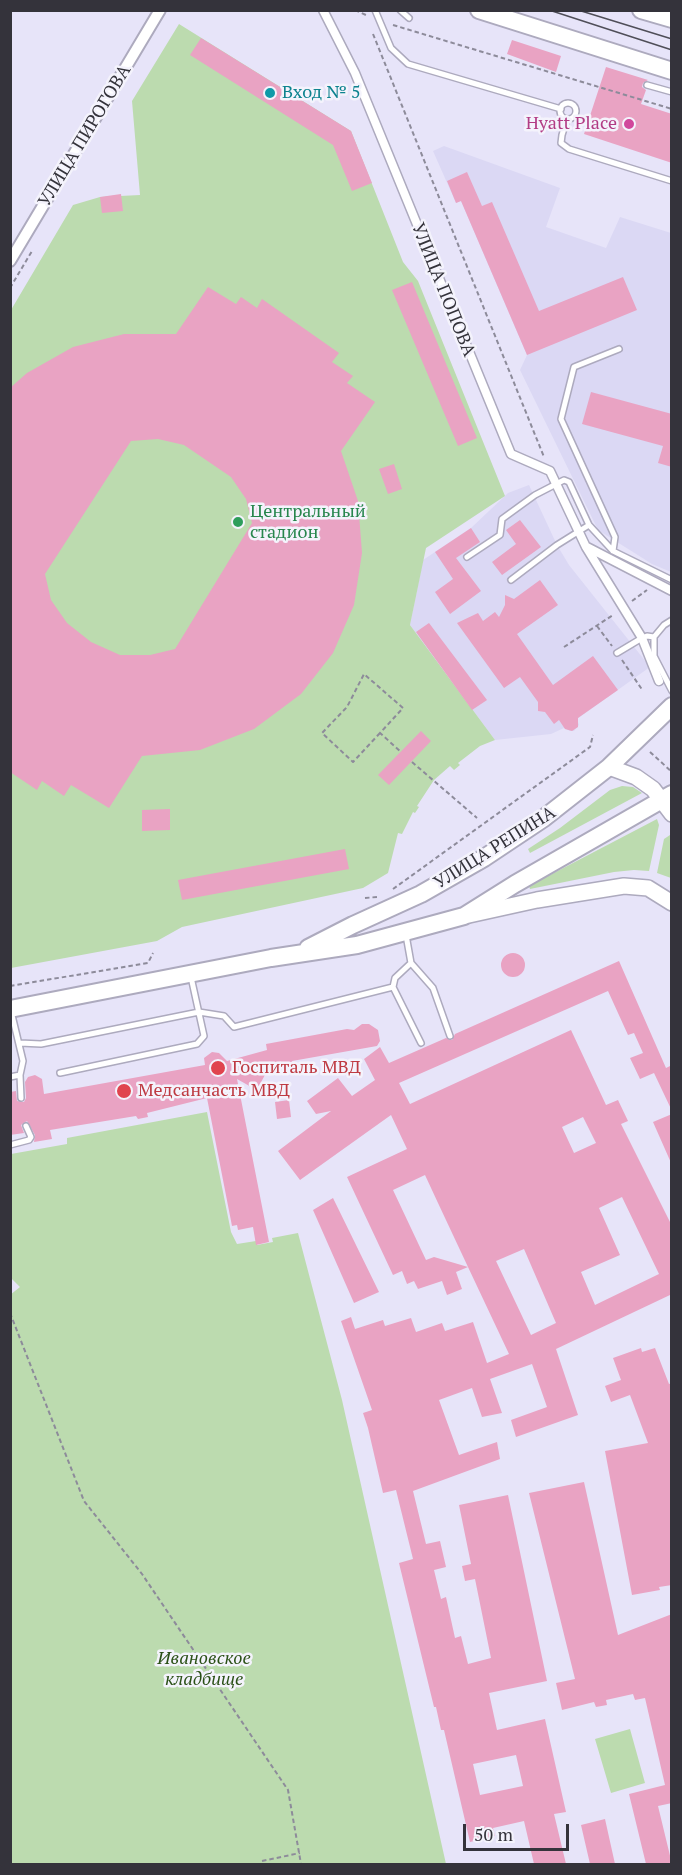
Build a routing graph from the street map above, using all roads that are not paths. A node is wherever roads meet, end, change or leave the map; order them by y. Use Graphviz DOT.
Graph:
graph roads {
  1 [pos="160,10"];
  2 [pos="323,10"];
  3 [pos="375,10"];
  4 [pos="400,10"];
  5 [pos="479,10"];
  6 [pos="641,10"];
  7 [pos="409,18"];
  8 [pos="672,19"];
  9 [pos="672,71"];
  10 [pos="647,85"];
  11 [pos="672,92"];
  12 [pos="561,109"];
  13 [pos="567,119"];
  14 [pos="672,181"];
  15 [pos="10,261"];
  16 [pos="619,349"];
  17 [pos="556,484"];
  18 [pos="589,525"];
  19 [pos="579,531"];
  20 [pos="586,547"];
  21 [pos="613,551"];
  22 [pos="467,557"];
  23 [pos="511,580"];
  24 [pos="672,580"];
  25 [pos="672,591"];
  26 [pos="672,620"];
  27 [pos="654,637"];
  28 [pos="642,638"];
  29 [pos="617,653"];
  30 [pos="659,681"];
  31 [pos="672,691"];
  32 [pos="672,706"];
  33 [pos="609,767"];
  34 [pos="666,796"];
  35 [pos="672,814"];
  36 [pos="672,903"];
  37 [pos="464,916"];
  38 [pos="405,931"];
  39 [pos="294,955"];
  40 [pos="411,963"];
  41 [pos="191,976"];
  42 [pos="393,987"];
  43 [pos="10,1009"];
  44 [pos="199,1012"];
  45 [pos="450,1036"];
  46 [pos="20,1043"];
  47 [pos="421,1043"];
  48 [pos="60,1073"];
  49 [pos="20,1075"];
  50 [pos="10,1077"];
  51 [pos="21,1098"];
  52 [pos="26,1126"];
  53 [pos="10,1145"];
  1 -- 15 [label="street, УЛИЦА ПИРОГОВА"];
  2 -- 17 [label="street, УЛИЦА ПОПОВА"];
  3 -- 12 [label="lane"];
  4 -- 7 [label="lane"];
  5 -- 9 [label="main road"];
  6 -- 8 [label="main road"];
  10 -- 11 [label="lane"];
  12 -- 13 [label="lane"];
  12 -- 13 [label="lane"];
  13 -- 14 [label="lane"];
  16 -- 21 [label="lane"];
  17 -- 18 [label="lane"];
  17 -- 19 [label="street"];
  17 -- 22 [label="lane"];
  18 -- 19 [label="lane"];
  18 -- 21 [label="lane"];
  19 -- 20 [label="street"];
  19 -- 23 [label="lane"];
  20 -- 25 [label="street"];
  20 -- 28 [label="street"];
  21 -- 24 [label="lane"];
  26 -- 27 [label="lane"];
  27 -- 28 [label="lane"];
  27 -- 31 [label="lane"];
  28 -- 29 [label="lane"];
  28 -- 30 [label="street"];
  32 -- 33 [label="main road, УЛИЦА РЕПИНА"];
  33 -- 34 [label="main road"];
  33 -- 39 [label="main road, УЛИЦА РЕПИНА"];
  34 -- 35 [label="main road"];
  34 -- 37 [label="main road, УЛИЦА РЕПИНА"];
  36 -- 37 [label="main road, УЛИЦА РЕПИНА"];
  37 -- 38 [label="main road, УЛИЦА РЕПИНА"];
  38 -- 39 [label="main road, УЛИЦА РЕПИНА"];
  38 -- 40 [label="lane"];
  39 -- 41 [label="main road, УЛИЦА РЕПИНА"];
  40 -- 42 [label="lane"];
  40 -- 45 [label="lane"];
  41 -- 43 [label="main road, УЛИЦА РЕПИНА"];
  41 -- 44 [label="lane"];
  42 -- 44 [label="lane"];
  42 -- 47 [label="lane"];
  43 -- 46 [label="lane"];
  44 -- 46 [label="lane"];
  44 -- 48 [label="lane"];
  46 -- 49 [label="lane"];
  49 -- 50 [label="lane"];
  49 -- 51 [label="lane"];
  52 -- 53 [label="lane"];
}
